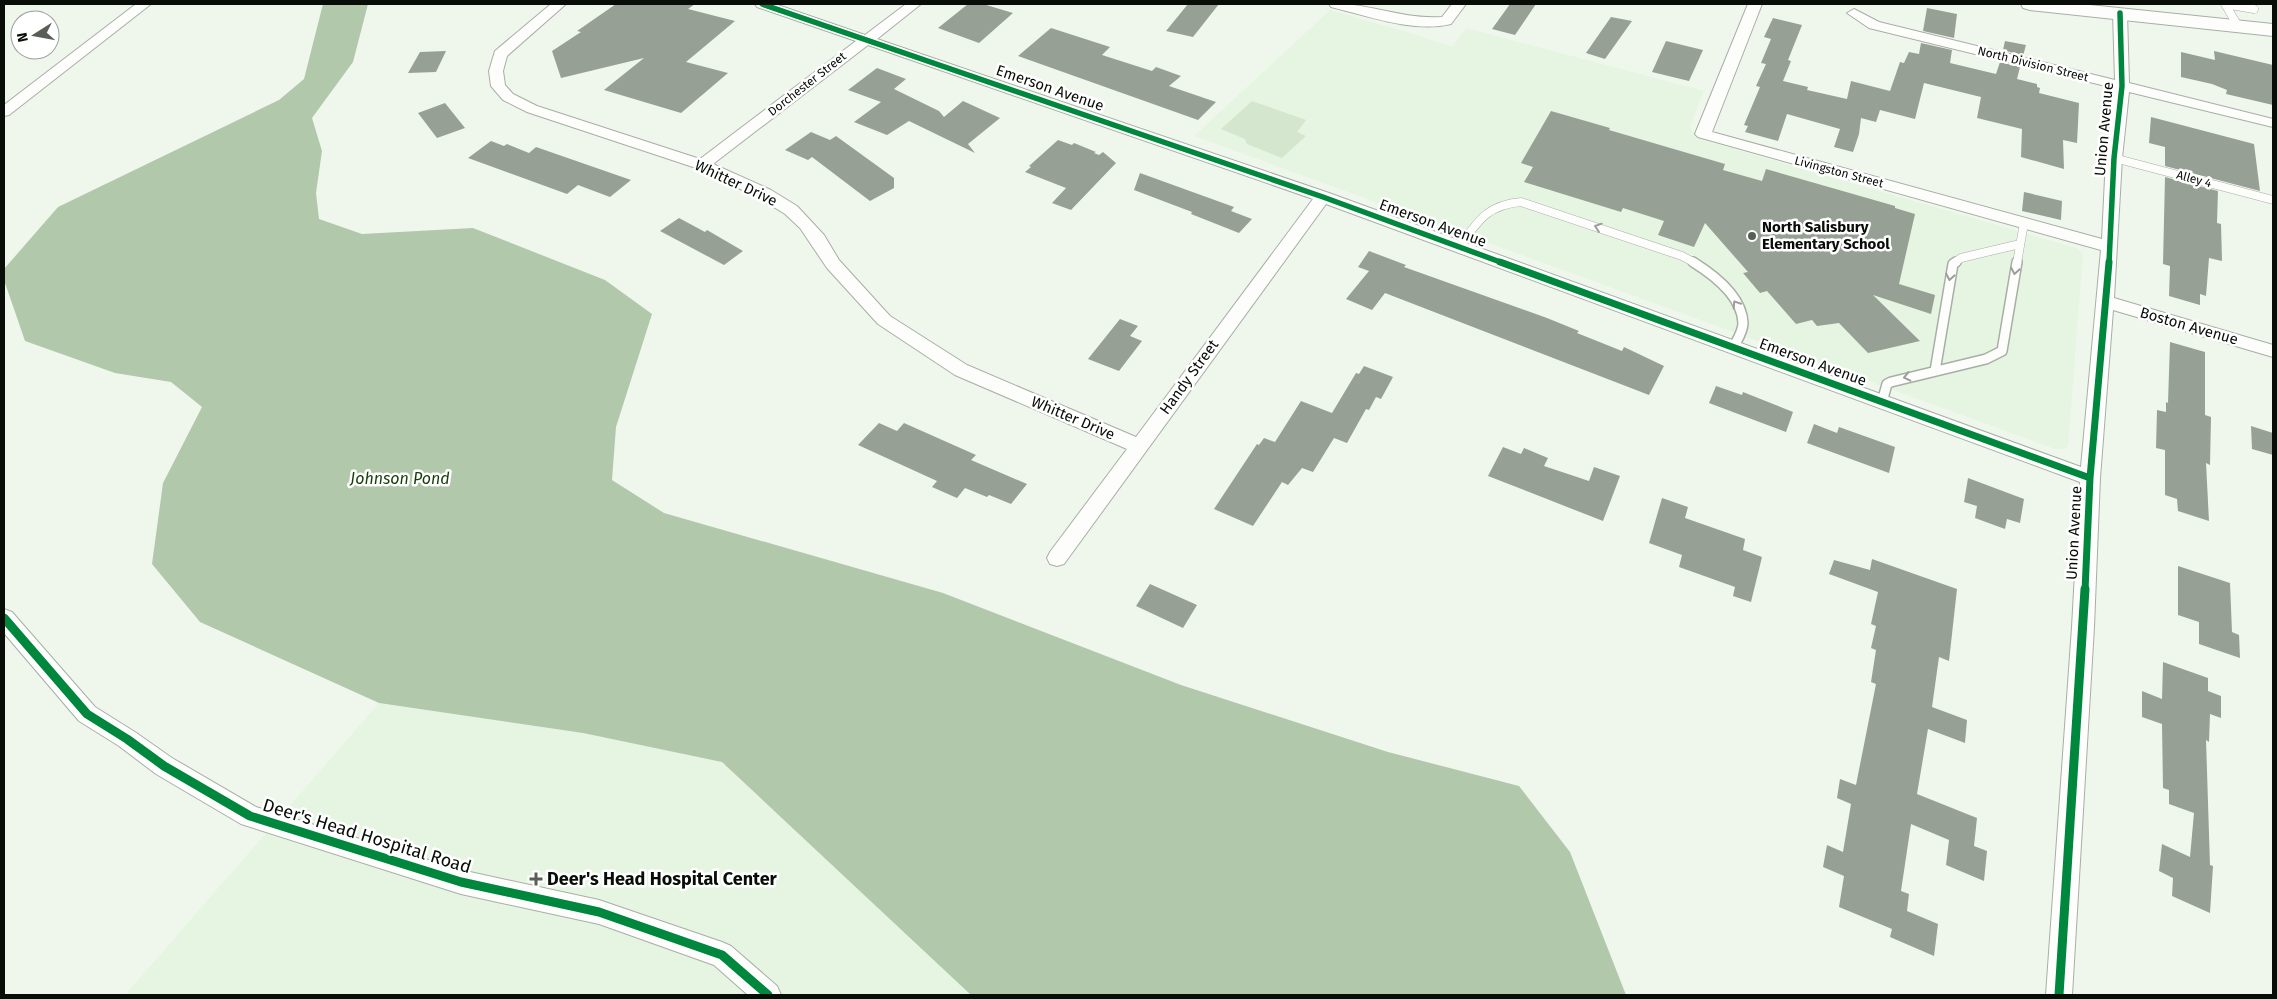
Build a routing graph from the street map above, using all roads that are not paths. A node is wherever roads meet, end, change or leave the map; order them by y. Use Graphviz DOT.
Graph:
graph roads {
  1 [pos="144,4"];
  2 [pos="560,4"];
  3 [pos="762,4"];
  4 [pos="914,4"];
  5 [pos="1336,4"];
  6 [pos="1459,4"];
  7 [pos="1755,4"];
  8 [pos="2030,4"];
  9 [pos="2241,5"];
  10 [pos="2254,9"];
  11 [pos="1854,13"];
  12 [pos="2120,13"];
  13 [pos="2238,26"];
  14 [pos="2273,30"];
  15 [pos="866,38"];
  16 [pos="2122,86"];
  17 [pos="4,112"];
  18 [pos="2273,123"];
  19 [pos="2114,158"];
  20 [pos="702,165"];
  21 [pos="1323,197"];
  22 [pos="2273,200"];
  23 [pos="2024,223"];
  24 [pos="2020,244"];
  25 [pos="1459,247"];
  26 [pos="2110,247"];
  27 [pos="2104,301"];
  28 [pos="1733,348"];
  29 [pos="2273,351"];
  30 [pos="1935,371"];
  31 [pos="1882,402"];
  32 [pos="1138,446"];
  33 [pos="2090,478"];
  34 [pos="1056,558"];
  35 [pos="4,618"];
  36 [pos="768,995"];
  37 [pos="2059,995"];
  1 -- 17 [label="street"];
  2 -- 20 [label="street, Whitter Drive"];
  3 -- 15 [label="street, Emerson Avenue"];
  4 -- 15 [label="street, Dorchester Street"];
  5 -- 6 [label="street"];
  7 -- 23 [label="street, Livingston Street"];
  8 -- 12 [label="main road"];
  9 -- 10 [label="lane"];
  9 -- 13 [label="lane"];
  11 -- 16 [label="street, North Division Street"];
  12 -- 13 [label="main road"];
  12 -- 16 [label="street, Union Avenue"];
  13 -- 14 [label="main road"];
  15 -- 20 [label="street, Dorchester Street"];
  15 -- 21 [label="street, Emerson Avenue"];
  16 -- 18 [label="street, North Division Street"];
  16 -- 19 [label="street, Union Avenue"];
  19 -- 22 [label="lane, Alley 4"];
  19 -- 26 [label="street, Union Avenue"];
  20 -- 32 [label="street, Whitter Drive"];
  21 -- 25 [label="street, Emerson Avenue"];
  21 -- 32 [label="street, Handy Street"];
  23 -- 24 [label="lane"];
  23 -- 26 [label="street, Livingston Street"];
  24 -- 30 [label="lane, one-way"];
  24 -- 30 [label="lane, one-way"];
  25 -- 28 [label="street, Emerson Avenue"];
  28 -- 25 [label="lane, one-way"];
  26 -- 27 [label="street, Union Avenue"];
  27 -- 29 [label="street, Boston Avenue"];
  27 -- 33 [label="street, Union Avenue"];
  28 -- 31 [label="street, Emerson Avenue"];
  30 -- 31 [label="lane, one-way"];
  31 -- 33 [label="street, Emerson Avenue"];
  32 -- 34 [label="street, Handy Street"];
  33 -- 37 [label="street, Union Avenue"];
  35 -- 36 [label="street, Deer's Head Hospital Road"];
}
